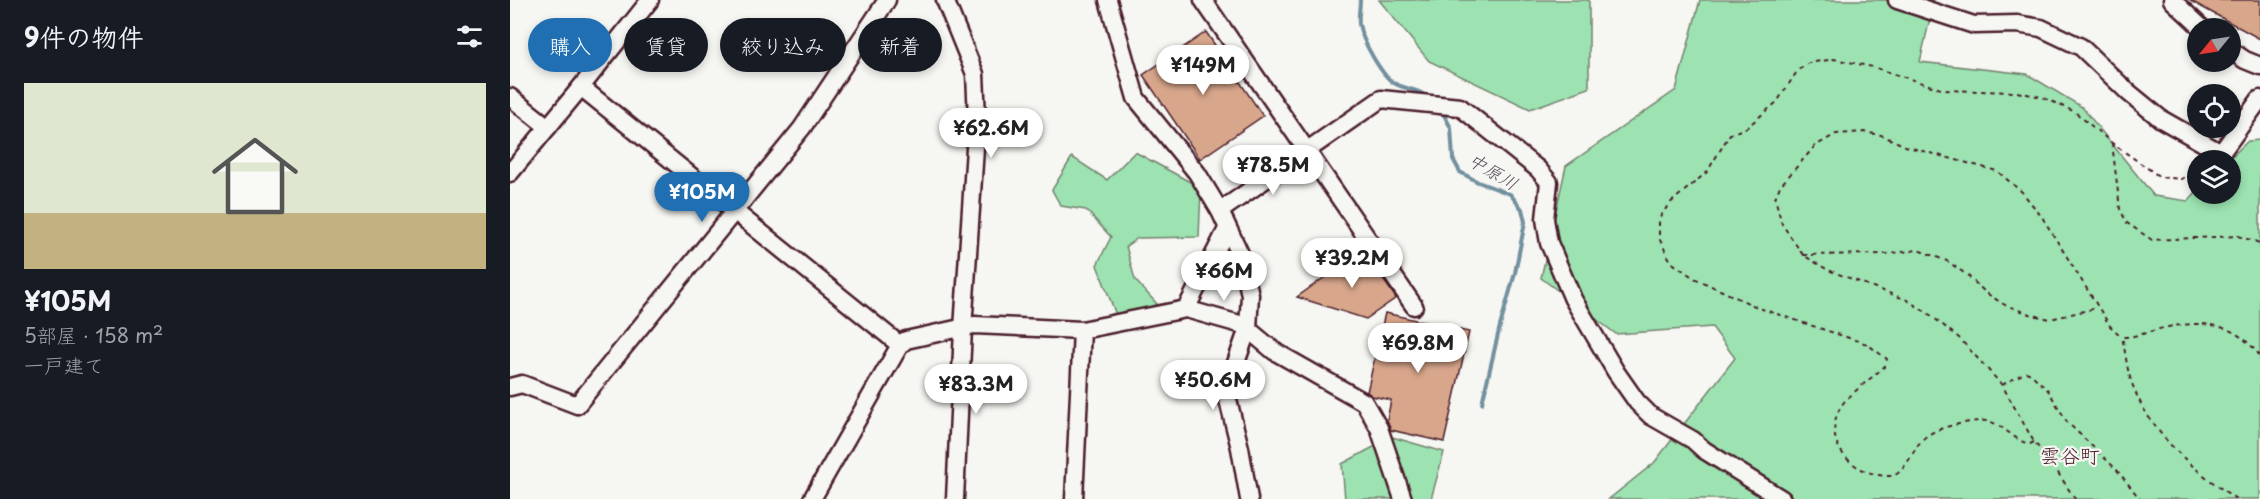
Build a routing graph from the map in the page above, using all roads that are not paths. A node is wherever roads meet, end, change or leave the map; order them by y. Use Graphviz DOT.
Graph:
graph roads {
  1 [pos="650,0"];
  2 [pos="887,0"];
  3 [pos="945,0"];
  4 [pos="1108,0"];
  5 [pos="1203,0"];
  6 [pos="1897,0"];
  7 [pos="2172,0"];
  8 [pos="2191,18"];
  9 [pos="2241,57"];
  10 [pos="2260,66"];
  11 [pos="581,87"];
  12 [pos="510,97"];
  13 [pos="2260,99"];
  14 [pos="548,127"];
  15 [pos="1307,153"];
  16 [pos="510,173"];
  17 [pos="735,210"];
  18 [pos="1220,212"];
  19 [pos="1227,229"];
  20 [pos="1414,306"];
  21 [pos="1186,309"];
  22 [pos="1248,328"];
  23 [pos="963,329"];
  24 [pos="1082,330"];
  25 [pos="900,345"];
  26 [pos="510,387"];
  27 [pos="812,499"];
  28 [pos="955,499"];
  29 [pos="1074,499"];
  30 [pos="1249,499"];
  31 [pos="1403,499"];
  32 [pos="1782,499"];
  1 -- 11 [label="street"];
  2 -- 17 [label="street"];
  3 -- 23 [label="street"];
  4 -- 18 [label="street"];
  5 -- 15 [label="street"];
  6 -- 13 [label="street"];
  7 -- 8 [label="street"];
  9 -- 10 [label="street"];
  11 -- 14 [label="street"];
  11 -- 17 [label="street"];
  12 -- 14 [label="street"];
  14 -- 16 [label="street"];
  15 -- 18 [label="street"];
  15 -- 20 [label="street"];
  15 -- 32 [label="street"];
  17 -- 25 [label="street"];
  17 -- 26 [label="street"];
  18 -- 19 [label="street"];
  19 -- 21 [label="street"];
  19 -- 22 [label="street"];
  21 -- 22 [label="street"];
  21 -- 24 [label="street"];
  22 -- 30 [label="street"];
  22 -- 31 [label="street"];
  23 -- 24 [label="street"];
  23 -- 25 [label="street"];
  23 -- 28 [label="street"];
  24 -- 29 [label="street"];
  25 -- 27 [label="street"];
}
